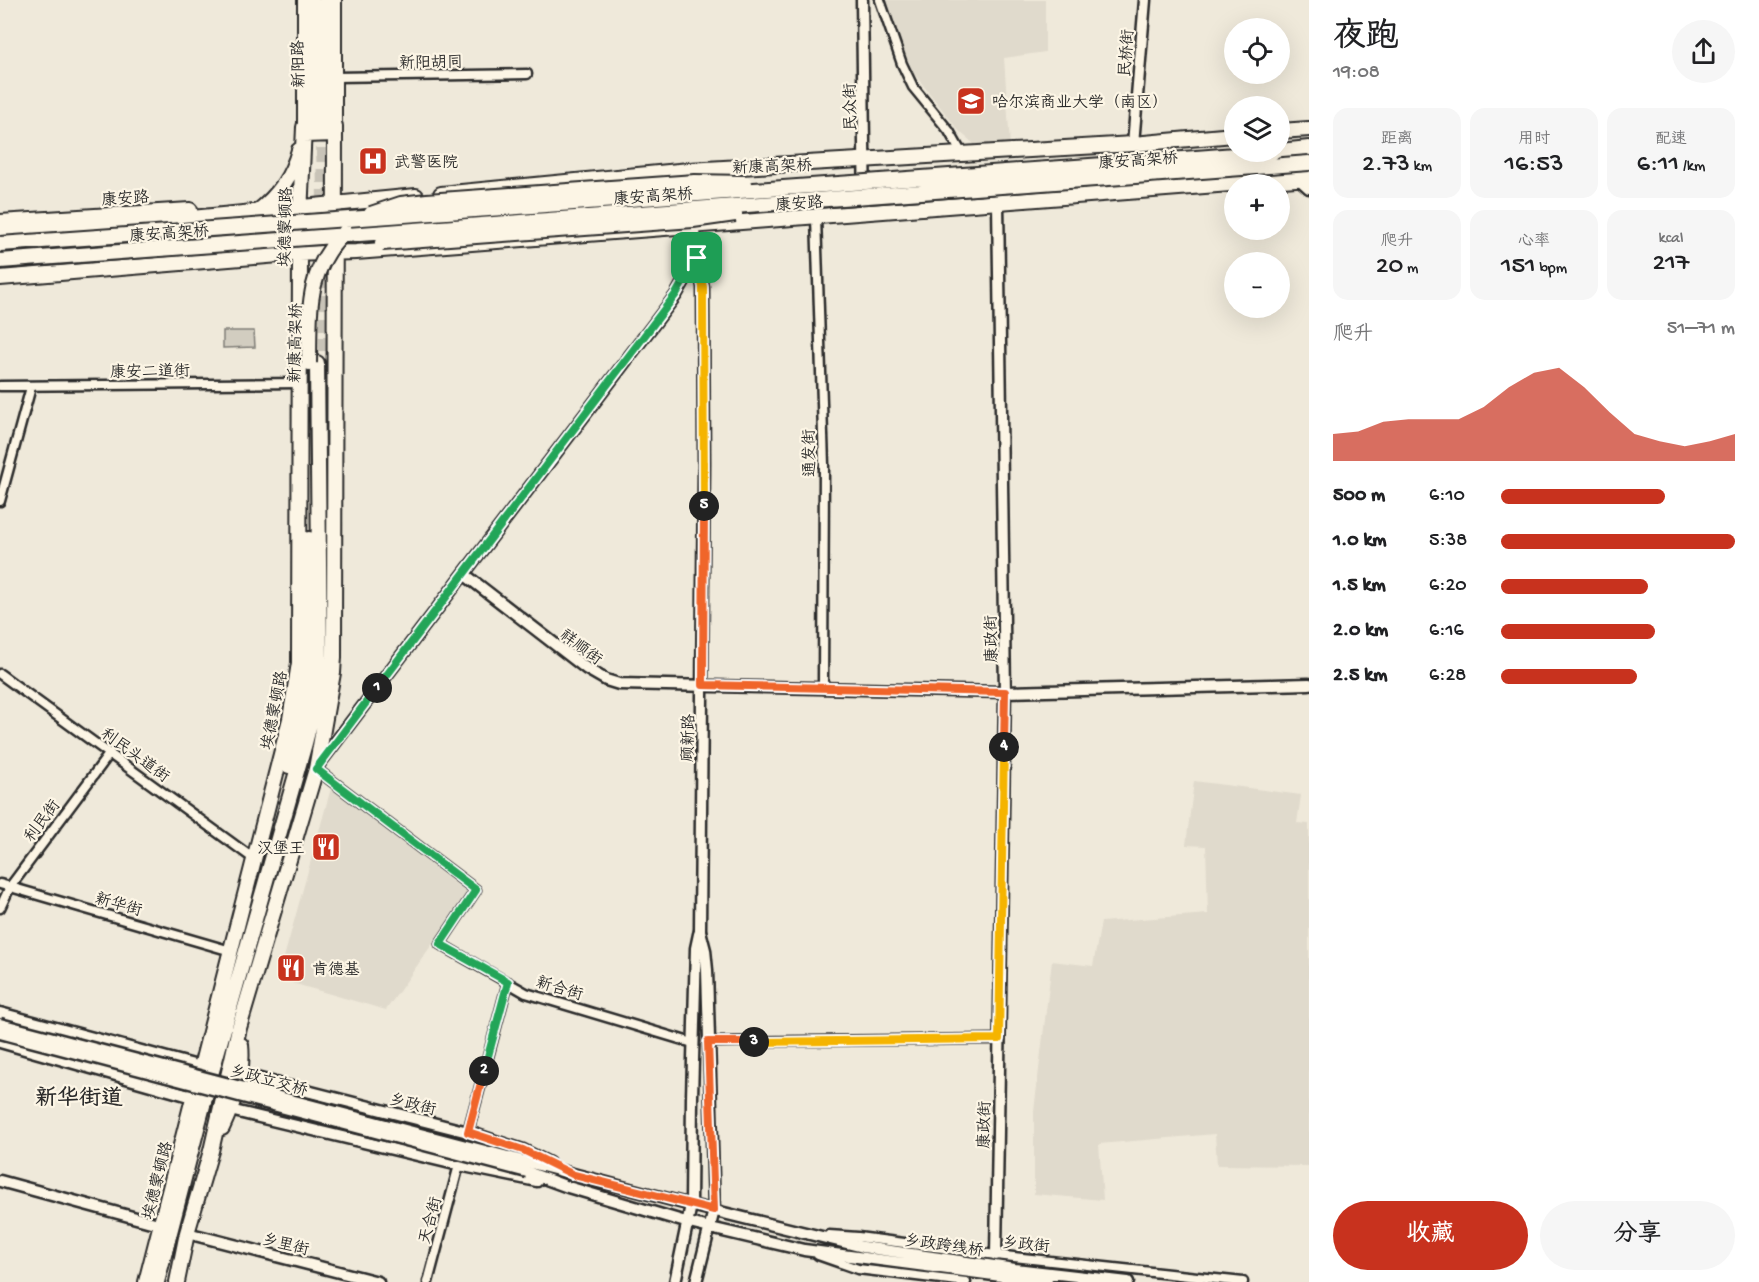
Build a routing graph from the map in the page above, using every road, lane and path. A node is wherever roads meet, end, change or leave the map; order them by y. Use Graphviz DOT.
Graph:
graph roads {
  1 [pos="304,0"];
  2 [pos="313,0"];
  3 [pos="325,0"];
  4 [pos="334,0"];
  5 [pos="862,0"];
  6 [pos="880,0"];
  7 [pos="1145,0"];
  8 [pos="527,74"];
  9 [pos="335,77"];
  10 [pos="1309,129"];
  11 [pos="317,130"];
  12 [pos="1290,130"];
  13 [pos="1224,136"];
  14 [pos="1133,144"];
  15 [pos="1309,148"];
  16 [pos="1290,150"];
  17 [pos="962,154"];
  18 [pos="1224,156"];
  19 [pos="865,158"];
  20 [pos="1309,163"];
  21 [pos="689,170"];
  22 [pos="1306,182"];
  23 [pos="906,186"];
  24 [pos="998,203"];
  25 [pos="336,204"];
  26 [pos="300,208"];
  27 [pos="254,212"];
  28 [pos="865,213"];
  29 [pos="816,217"];
  30 [pos="0,222"];
  31 [pos="694,227"];
  32 [pos="0,234"];
  33 [pos="0,244"];
  34 [pos="337,253"];
  35 [pos="291,254"];
  36 [pos="697,258"];
  37 [pos="0,261"];
  38 [pos="0,270"];
  39 [pos="0,278"];
  40 [pos="301,383"];
  41 [pos="0,386"];
  42 [pos="31,387"];
  43 [pos="0,501"];
  44 [pos="464,574"];
  45 [pos="0,674"];
  46 [pos="1309,684"];
  47 [pos="703,685"];
  48 [pos="823,689"];
  49 [pos="328,692"];
  50 [pos="1005,692"];
  51 [pos="110,753"];
  52 [pos="316,769"];
  53 [pos="254,859"];
  54 [pos="0,884"];
  55 [pos="10,887"];
  56 [pos="0,908"];
  57 [pos="700,931"];
  58 [pos="234,952"];
  59 [pos="508,982"];
  60 [pos="0,1014"];
  61 [pos="0,1024"];
  62 [pos="239,1028"];
  63 [pos="0,1033"];
  64 [pos="999,1039"];
  65 [pos="0,1042"];
  66 [pos="708,1042"];
  67 [pos="693,1043"];
  68 [pos="207,1069"];
  69 [pos="240,1074"];
  70 [pos="193,1097"];
  71 [pos="230,1110"];
  72 [pos="468,1132"];
  73 [pos="211,1151"];
  74 [pos="459,1165"];
  75 [pos="529,1168"];
  76 [pos="574,1175"];
  77 [pos="0,1181"];
  78 [pos="568,1187"];
  79 [pos="691,1205"];
  80 [pos="714,1210"];
  81 [pos="689,1223"];
  82 [pos="709,1227"];
  83 [pos="166,1229"];
  84 [pos="188,1233"];
  85 [pos="806,1234"];
  86 [pos="863,1247"];
  87 [pos="804,1250"];
  88 [pos="996,1255"];
  89 [pos="150,1282"];
  90 [pos="167,1282"];
  91 [pos="177,1282"];
  92 [pos="378,1282"];
  93 [pos="428,1282"];
  94 [pos="675,1282"];
  95 [pos="696,1282"];
  96 [pos="966,1282"];
  97 [pos="1047,1282"];
  98 [pos="1128,1282"];
  99 [pos="1243,1282"];
  1 -- 11 [label="main road"];
  2 -- 11 [label="main road, 新阳路"];
  3 -- 11 [label="main road, 新阳路"];
  4 -- 9 [label="main road"];
  5 -- 19 [label="main road, 民众街"];
  6 -- 17 [label="street"];
  7 -- 14 [label="main road, 民桥街"];
  8 -- 9 [label="street, 新阳胡同"];
  9 -- 11 [label="main road"];
  10 -- 12 [label="highway"];
  11 -- 25 [label="highway, 埃德蒙顿路"];
  11 -- 26 [label="highway, 埃德蒙顿路"];
  11 -- 27 [label="highway"];
  13 -- 14 [label="highway, 康安路"];
  14 -- 17 [label="highway, 康安路"];
  15 -- 16 [label="highway"];
  17 -- 19 [label="highway, 康安路"];
  18 -- 23 [label="highway, 康安高架桥, bridge"];
  19 -- 21 [label="highway, 康安路"];
  19 -- 28 [label="main road, 民众街"];
  20 -- 23 [label="highway, 康安高架桥, bridge"];
  21 -- 25 [label="highway, 康安路"];
  21 -- 31 [label="main road, 顾新路"];
  22 -- 24 [label="highway, 康安路"];
  23 -- 33 [label="highway, 康安高架桥, bridge"];
  23 -- 34 [label="highway, bridge"];
  23 -- 37 [label="highway, 康安高架桥, bridge"];
  23 -- 58 [label="highway, 新康高架桥, bridge"];
  24 -- 28 [label="highway, 康安路"];
  24 -- 50 [label="main road, 康政街"];
  25 -- 26 [label="highway, 康安路"];
  25 -- 49 [label="highway, 埃德蒙顿路"];
  26 -- 27 [label="highway, 康安路"];
  26 -- 40 [label="highway, 埃德蒙顿路"];
  27 -- 30 [label="highway, 康安路"];
  27 -- 32 [label="highway, 康安路"];
  28 -- 29 [label="highway, 康安路"];
  29 -- 31 [label="highway, 康安路"];
  29 -- 48 [label="street, 通发街"];
  31 -- 34 [label="highway, 康安路"];
  31 -- 36 [label="main road, 顾新路"];
  34 -- 35 [label="highway, 康安路"];
  35 -- 38 [label="highway"];
  35 -- 39 [label="highway"];
  36 -- 44 [label="main road"];
  36 -- 47 [label="main road, 顾新路"];
  40 -- 42 [label="street, 康安二道街"];
  40 -- 53 [label="highway, 埃德蒙顿路"];
  41 -- 42 [label="street, 康安二道街"];
  42 -- 43 [label="street"];
  44 -- 47 [label="main road, 祥顺街"];
  44 -- 52 [label="main road"];
  45 -- 51 [label="street, 利民头道街"];
  46 -- 50 [label="main road, 祥顺街"];
  47 -- 48 [label="main road, 祥顺街"];
  47 -- 57 [label="main road, 顾新路"];
  48 -- 50 [label="main road, 祥顺街"];
  49 -- 52 [label="highway, 埃德蒙顿路"];
  49 -- 68 [label="highway, 埃德蒙顿路"];
  50 -- 64 [label="main road, 康政街"];
  51 -- 53 [label="street, 利民头道街"];
  51 -- 55 [label="street, 利民街"];
  52 -- 59 [label="street, 新合街"];
  52 -- 62 [label="highway, 埃德蒙顿路"];
  53 -- 58 [label="highway, 埃德蒙顿路"];
  54 -- 55 [label="street, 新华街"];
  55 -- 56 [label="street, 利民街"];
  55 -- 58 [label="street, 新华街"];
  57 -- 66 [label="main road, 顾新路"];
  57 -- 67 [label="main road, 顾新路"];
  58 -- 68 [label="highway"];
  59 -- 67 [label="street, 新合街"];
  59 -- 72 [label="street"];
  60 -- 68 [label="main road"];
  61 -- 75 [label="main road, 乡政立交桥, bridge"];
  62 -- 69 [label="highway"];
  62 -- 73 [label="highway, 埃德蒙顿路"];
  63 -- 75 [label="main road, 乡政立交桥, bridge"];
  64 -- 66 [label="street"];
  64 -- 88 [label="main road, 康政街"];
  65 -- 70 [label="main road"];
  66 -- 80 [label="main road, 顾新路"];
  67 -- 79 [label="main road, 顾新路"];
  68 -- 70 [label="highway, 埃德蒙顿路"];
  68 -- 83 [label="highway, 埃德蒙顿路"];
  69 -- 71 [label="highway"];
  69 -- 72 [label="main road, 乡政街"];
  70 -- 83 [label="highway, 埃德蒙顿路"];
  71 -- 73 [label="highway"];
  71 -- 74 [label="main road"];
  72 -- 76 [label="main road, 乡政街"];
  73 -- 84 [label="highway, 埃德蒙顿路"];
  74 -- 78 [label="main road"];
  74 -- 93 [label="street, 天合街"];
  75 -- 76 [label="main road, 乡政街"];
  75 -- 78 [label="main road"];
  76 -- 79 [label="main road, 乡政街"];
  77 -- 83 [label="main road"];
  78 -- 81 [label="main road"];
  79 -- 80 [label="main road, 乡政街"];
  79 -- 81 [label="main road, 顾新路"];
  80 -- 82 [label="main road, 顾新路"];
  80 -- 85 [label="main road, 乡政街"];
  81 -- 82 [label="main road"];
  81 -- 94 [label="main road, 顾新路"];
  82 -- 87 [label="main road"];
  82 -- 95 [label="main road, 顾新路"];
  83 -- 89 [label="highway, 埃德蒙顿路"];
  84 -- 90 [label="highway, 埃德蒙顿路"];
  84 -- 91 [label="highway, 埃德蒙顿路"];
  84 -- 92 [label="main road, 乡里街"];
  85 -- 86 [label="main road, 乡政街"];
  85 -- 88 [label="street, 乡政街"];
  86 -- 98 [label="main road, 乡政跨线桥"];
  87 -- 96 [label="street"];
  87 -- 97 [label="main road"];
  88 -- 99 [label="street, 乡政街"];
}
